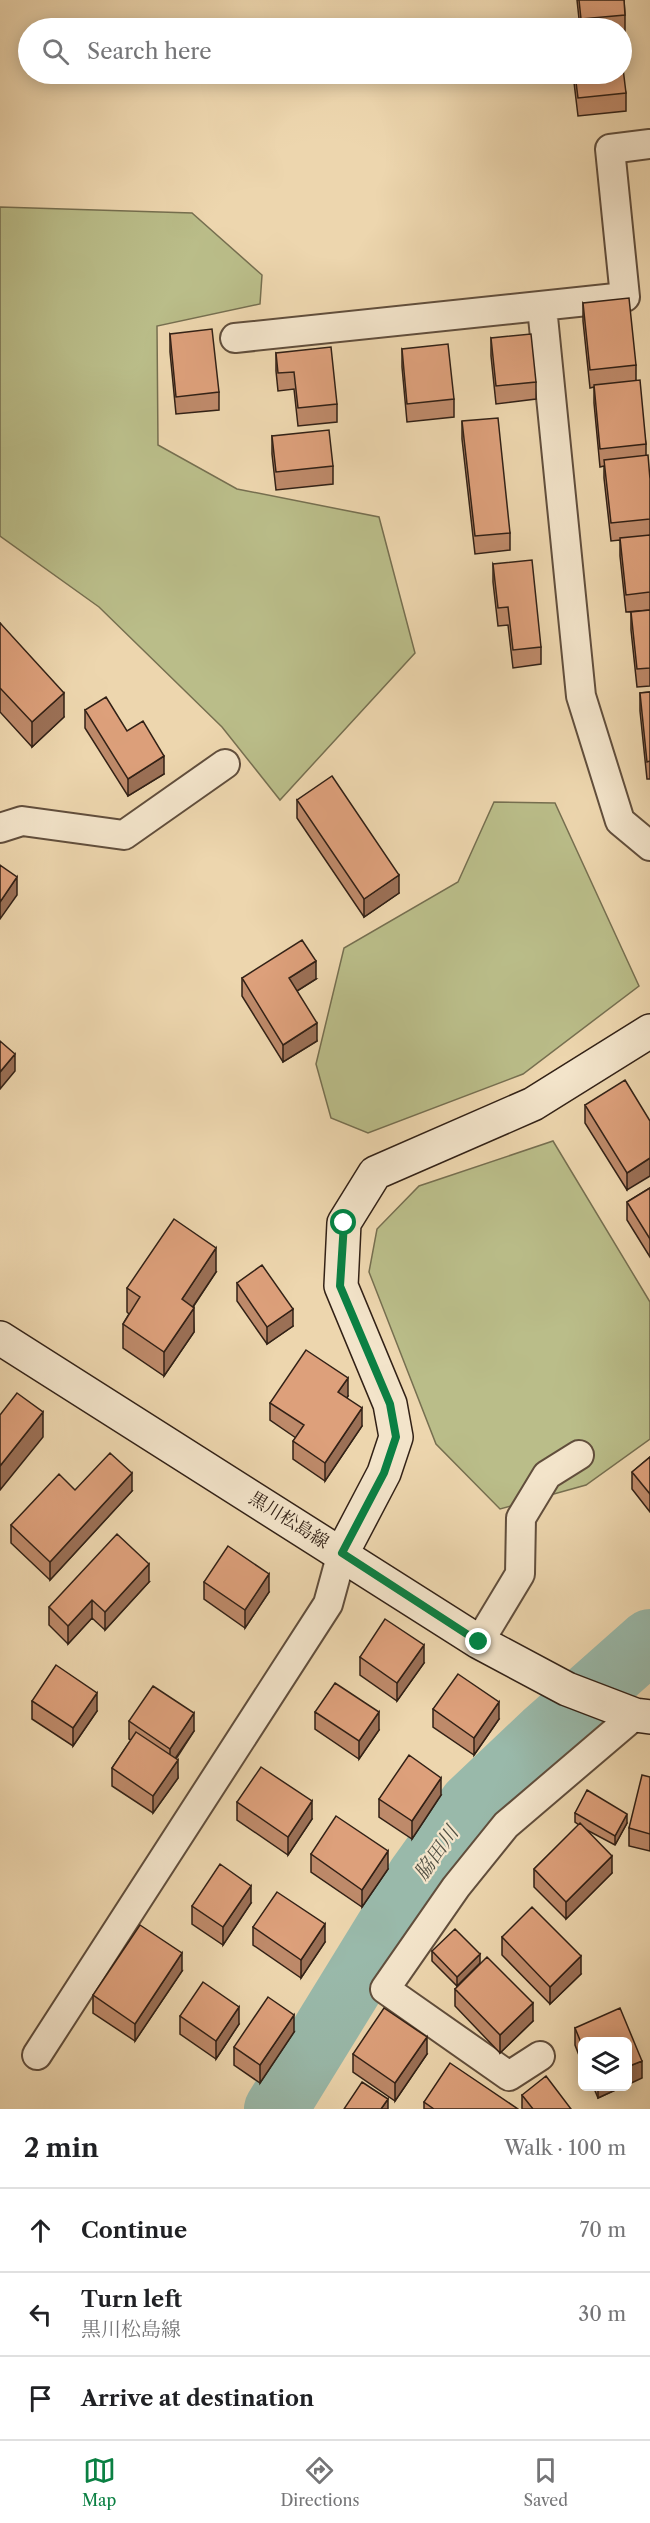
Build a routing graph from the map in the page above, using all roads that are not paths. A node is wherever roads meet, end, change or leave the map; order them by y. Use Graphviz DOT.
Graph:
graph roads {
  1 [pos="650,144"];
  2 [pos="542,307"];
  3 [pos="235,338"];
  4 [pos="225,764"];
  5 [pos="0,828"];
  6 [pos="650,846"];
  7 [pos="650,1031"];
  8 [pos="0,1338"];
  9 [pos="579,1455"];
  10 [pos="342,1553"];
  11 [pos="479,1642"];
  12 [pos="642,1716"];
  13 [pos="37,2055"];
  14 [pos="540,2056"];
  1 -- 2 [label="street"];
  2 -- 3 [label="street"];
  2 -- 6 [label="street"];
  4 -- 5 [label="street"];
  7 -- 10 [label="main road"];
  8 -- 10 [label="main road, 黒川松島線"];
  9 -- 11 [label="street"];
  10 -- 11 [label="main road, 黒川松島線"];
  10 -- 13 [label="street"];
  11 -- 12 [label="main road, 黒川松島線"];
  12 -- 14 [label="street"];
}
